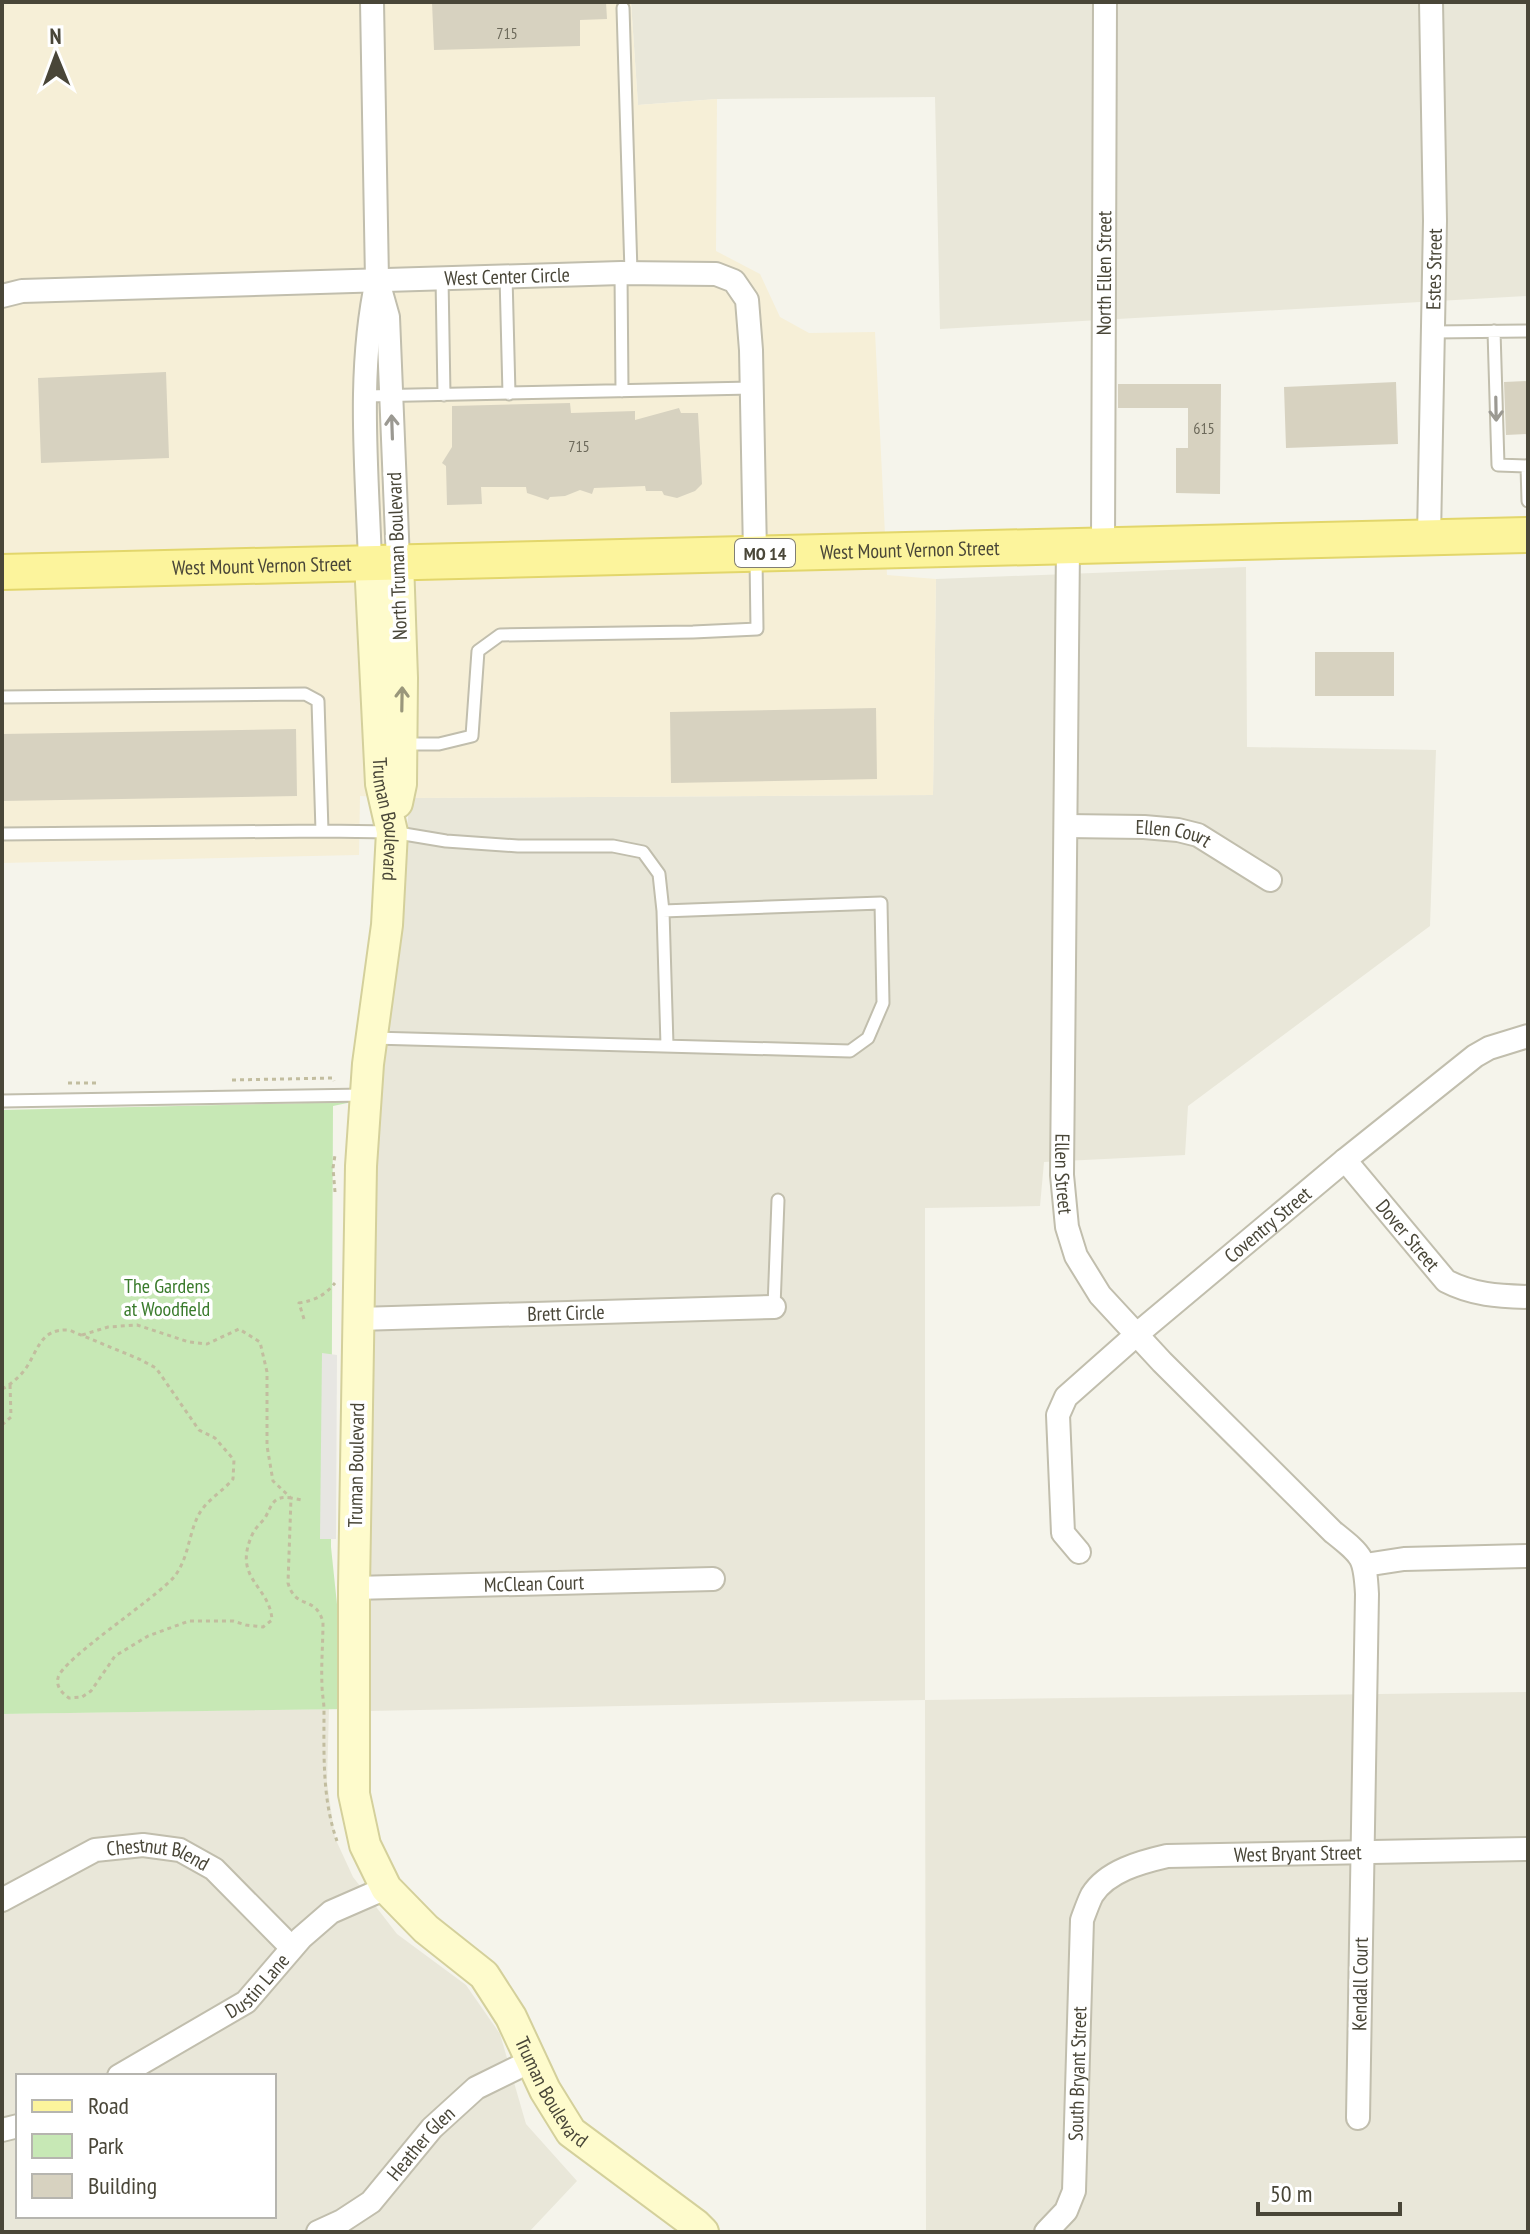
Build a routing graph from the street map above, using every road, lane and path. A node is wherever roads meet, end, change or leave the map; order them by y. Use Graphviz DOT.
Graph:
graph roads {
  1 [pos="372,2"];
  2 [pos="1105,2"];
  3 [pos="1431,2"];
  4 [pos="623,8"];
  5 [pos="626,272"];
  6 [pos="506,276"];
  7 [pos="442,278"];
  8 [pos="377,280"];
  9 [pos="2,296"];
  10 [pos="1494,331"];
  11 [pos="1528,331"];
  12 [pos="1433,332"];
  13 [pos="752,388"];
  14 [pos="622,391"];
  15 [pos="509,394"];
  16 [pos="444,395"];
  17 [pos="366,396"];
  18 [pos="391,396"];
  19 [pos="1528,466"];
  20 [pos="1528,501"];
  21 [pos="1528,535"];
  22 [pos="1429,537"];
  23 [pos="1103,545"];
  24 [pos="1068,546"];
  25 [pos="755,553"];
  26 [pos="384,562"];
  27 [pos="2,572"];
  28 [pos="2,697"];
  29 [pos="390,745"];
  30 [pos="1066,826"];
  31 [pos="322,831"];
  32 [pos="392,832"];
  33 [pos="2,834"];
  34 [pos="1270,880"];
  35 [pos="663,911"];
  36 [pos="1528,1036"];
  37 [pos="372,1038"];
  38 [pos="667,1045"];
  39 [pos="222,1081"];
  40 [pos="59,1083"];
  41 [pos="101,1083"];
  42 [pos="334,1095"];
  43 [pos="366,1095"];
  44 [pos="2,1101"];
  45 [pos="336,1154"];
  46 [pos="1345,1160"];
  47 [pos="335,1198"];
  48 [pos="778,1200"];
  49 [pos="337,1273"];
  50 [pos="1528,1297"];
  51 [pos="774,1307"];
  52 [pos="304,1319"];
  53 [pos="358,1319"];
  54 [pos="78,1335"];
  55 [pos="1136,1335"];
  56 [pos="10,1384"];
  57 [pos="2,1389"];
  58 [pos="2,1425"];
  59 [pos="291,1498"];
  60 [pos="302,1500"];
  61 [pos="1079,1552"];
  62 [pos="1528,1556"];
  63 [pos="1365,1565"];
  64 [pos="713,1579"];
  65 [pos="354,1588"];
  66 [pos="1528,1849"];
  67 [pos="341,1850"];
  68 [pos="1363,1851"];
  69 [pos="386,1888"];
  70 [pos="2,1900"];
  71 [pos="1087,1908"];
  72 [pos="292,1948"];
  73 [pos="531,2061"];
  74 [pos="122,2074"];
  75 [pos="1358,2118"];
  76 [pos="318,2232"];
  77 [pos="703,2232"];
  78 [pos="1046,2232"];
  1 -- 8 [label="street, North Truman Boulevard"];
  2 -- 23 [label="street, North Ellen Street"];
  3 -- 12 [label="street, Estes Street"];
  4 -- 5 [label="lane"];
  5 -- 6 [label="street, West Center Circle"];
  5 -- 13 [label="street, West Center Circle"];
  5 -- 14 [label="lane"];
  6 -- 7 [label="street, West Center Circle"];
  6 -- 15 [label="lane"];
  7 -- 8 [label="street, West Center Circle"];
  7 -- 16 [label="lane"];
  8 -- 9 [label="street, West Center Circle"];
  8 -- 17 [label="street, North Truman Boulevard"];
  8 -- 18 [label="street, North Truman Boulevard"];
  10 -- 11 [label="lane"];
  10 -- 12 [label="lane"];
  10 -- 19 [label="lane, one-way"];
  12 -- 22 [label="street, Estes Street"];
  13 -- 14 [label="lane"];
  13 -- 25 [label="street, West Center Circle"];
  14 -- 15 [label="lane"];
  15 -- 16 [label="lane"];
  16 -- 18 [label="lane"];
  17 -- 18 [label="lane"];
  17 -- 26 [label="street, North Truman Boulevard"];
  26 -- 18 [label="street, North Truman Boulevard, one-way"];
  19 -- 20 [label="lane"];
  21 -- 22 [label="main road, West Mount Vernon Street / MO 14"];
  22 -- 23 [label="main road, West Mount Vernon Street / MO 14"];
  23 -- 24 [label="main road, West Mount Vernon Street / MO 14"];
  24 -- 25 [label="main road, West Mount Vernon Street / MO 14"];
  24 -- 30 [label="street, Ellen Street"];
  25 -- 26 [label="main road, West Mount Vernon Street / MO 14"];
  25 -- 29 [label="lane"];
  26 -- 27 [label="main road, West Mount Vernon Street / MO 14"];
  26 -- 29 [label="street, Truman Boulevard"];
  28 -- 31 [label="lane"];
  29 -- 32 [label="street, Truman Boulevard"];
  30 -- 34 [label="street, Ellen Court"];
  30 -- 55 [label="street, Ellen Street"];
  31 -- 32 [label="lane"];
  31 -- 33 [label="lane"];
  32 -- 35 [label="lane"];
  32 -- 37 [label="street, Truman Boulevard"];
  35 -- 38 [label="lane"];
  35 -- 38 [label="lane"];
  36 -- 46 [label="street, Coventry Street"];
  37 -- 38 [label="lane"];
  37 -- 43 [label="street, Truman Boulevard"];
  39 -- 42 [label="path"];
  40 -- 41 [label="path"];
  42 -- 43 [label="lane"];
  42 -- 44 [label="lane"];
  43 -- 53 [label="street, Truman Boulevard"];
  45 -- 47 [label="path"];
  46 -- 50 [label="street, Dover Street"];
  46 -- 55 [label="street, Coventry Street"];
  48 -- 51 [label="lane"];
  49 -- 52 [label="path"];
  51 -- 53 [label="street, Brett Circle"];
  53 -- 65 [label="street, Truman Boulevard"];
  54 -- 56 [label="path"];
  54 -- 59 [label="path"];
  54 -- 59 [label="path"];
  55 -- 61 [label="street, Coventry Street"];
  55 -- 63 [label="street, Ellen Street"];
  56 -- 57 [label="path"];
  56 -- 58 [label="path"];
  59 -- 60 [label="path"];
  59 -- 67 [label="path"];
  62 -- 63 [label="street"];
  63 -- 68 [label="street, Kendall Court"];
  64 -- 65 [label="street, McClean Court"];
  65 -- 69 [label="street, Truman Boulevard"];
  66 -- 68 [label="street, West Bryant Street"];
  68 -- 71 [label="street, West Bryant Street"];
  68 -- 75 [label="street, Kendall Court"];
  69 -- 72 [label="street, Dustin Lane"];
  69 -- 73 [label="street, Truman Boulevard"];
  70 -- 72 [label="street, Chestnut Blend"];
  71 -- 78 [label="street, South Bryant Street"];
  72 -- 74 [label="street, Dustin Lane"];
  73 -- 76 [label="street, Heather Glen"];
  73 -- 77 [label="street, Truman Boulevard"];
}
